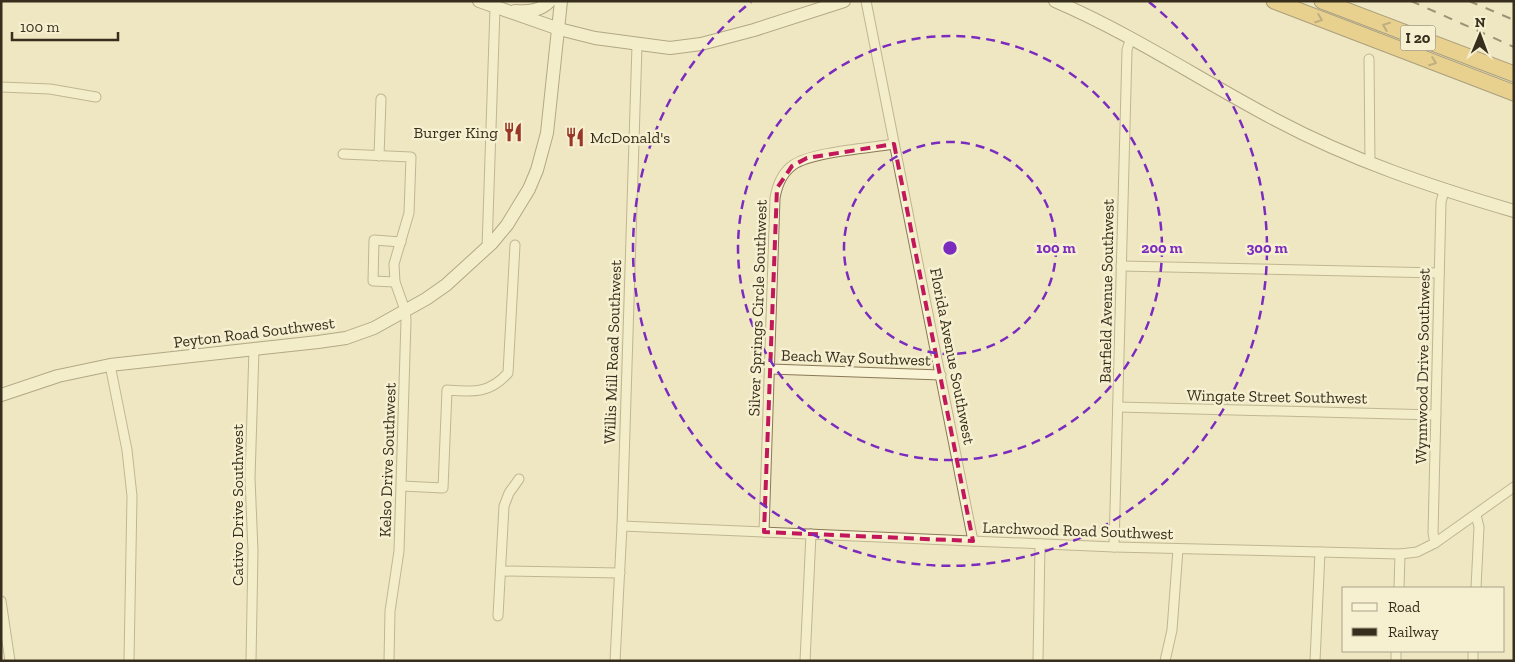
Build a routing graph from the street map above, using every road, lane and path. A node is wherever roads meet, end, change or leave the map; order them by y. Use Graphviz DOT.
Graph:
graph roads {
  1 [pos="480,1"];
  2 [pos="550,1"];
  3 [pos="561,1"];
  4 [pos="844,1"];
  5 [pos="866,1"];
  6 [pos="1055,1"];
  7 [pos="1274,1"];
  8 [pos="1322,1"];
  9 [pos="499,9"];
  10 [pos="559,29"];
  11 [pos="1132,37"];
  12 [pos="636,45"];
  13 [pos="1369,59"];
  14 [pos="1514,74"];
  15 [pos="1,86"];
  16 [pos="1514,93"];
  17 [pos="96,96"];
  18 [pos="381,100"];
  19 [pos="894,144"];
  20 [pos="342,154"];
  21 [pos="379,156"];
  22 [pos="1370,164"];
  23 [pos="1444,190"];
  24 [pos="1514,211"];
  25 [pos="401,242"];
  26 [pos="515,245"];
  27 [pos="487,248"];
  28 [pos="1121,266"];
  29 [pos="1439,273"];
  30 [pos="395,282"];
  31 [pos="405,310"];
  32 [pos="254,349"];
  33 [pos="110,365"];
  34 [pos="770,369"];
  35 [pos="941,375"];
  36 [pos="1,395"];
  37 [pos="1118,407"];
  38 [pos="1436,415"];
  39 [pos="519,480"];
  40 [pos="402,486"];
  41 [pos="1514,487"];
  42 [pos="1476,515"];
  43 [pos="622,526"];
  44 [pos="764,532"];
  45 [pos="810,534"];
  46 [pos="973,541"];
  47 [pos="1435,543"];
  48 [pos="1040,544"];
  49 [pos="1114,547"];
  50 [pos="1178,549"];
  51 [pos="1320,552"];
  52 [pos="1400,554"];
  53 [pos="500,573"];
  54 [pos="620,573"];
  55 [pos="1399,587"];
  56 [pos="1476,587"];
  57 [pos="1,602"];
  58 [pos="498,616"];
  59 [pos="10,661"];
  60 [pos="129,661"];
  61 [pos="251,661"];
  62 [pos="389,661"];
  63 [pos="614,661"];
  64 [pos="805,661"];
  65 [pos="1038,661"];
  66 [pos="1164,661"];
  67 [pos="1315,661"];
  1 -- 9 [label="main road"];
  2 -- 9 [label="main road"];
  3 -- 10 [label="main road, Peyton Road Southwest"];
  4 -- 12 [label="main road"];
  5 -- 19 [label="street, Florida Avenue Southwest"];
  6 -- 11 [label="main road"];
  7 -- 16 [label="highway, I 20, one-way"];
  14 -- 8 [label="highway, I 20, one-way"];
  9 -- 10 [label="main road"];
  9 -- 27 [label="street"];
  10 -- 12 [label="main road"];
  10 -- 27 [label="main road, Peyton Road Southwest"];
  11 -- 22 [label="main road"];
  11 -- 28 [label="street, Barfield Avenue Southwest"];
  12 -- 43 [label="street, Willis Mill Road Southwest"];
  13 -- 22 [label="street"];
  15 -- 17 [label="street"];
  18 -- 21 [label="street"];
  19 -- 34 [label="street, Silver Springs Circle Southwest"];
  19 -- 35 [label="street, Florida Avenue Southwest"];
  20 -- 21 [label="street"];
  21 -- 25 [label="street"];
  22 -- 23 [label="main road"];
  23 -- 24 [label="main road"];
  23 -- 29 [label="street, Wynnwood Drive Southwest"];
  25 -- 30 [label="street"];
  25 -- 30 [label="street"];
  26 -- 40 [label="street"];
  27 -- 31 [label="main road, Peyton Road Southwest"];
  28 -- 29 [label="street"];
  28 -- 37 [label="street, Barfield Avenue Southwest"];
  29 -- 38 [label="street, Wynnwood Drive Southwest"];
  30 -- 31 [label="street, Kelso Drive Southwest"];
  31 -- 32 [label="main road, Peyton Road Southwest"];
  31 -- 40 [label="street, Kelso Drive Southwest"];
  32 -- 33 [label="main road, Peyton Road Southwest"];
  32 -- 61 [label="street, Cativo Drive Southwest"];
  33 -- 36 [label="main road, Peyton Road Southwest"];
  33 -- 60 [label="street"];
  34 -- 35 [label="street, Beach Way Southwest"];
  34 -- 44 [label="street, Silver Springs Circle Southwest"];
  35 -- 46 [label="street, Florida Avenue Southwest"];
  37 -- 38 [label="street, Wingate Street Southwest"];
  37 -- 49 [label="street, Barfield Avenue Southwest"];
  38 -- 47 [label="street, Wynnwood Drive Southwest"];
  39 -- 53 [label="street"];
  40 -- 62 [label="street, Kelso Drive Southwest"];
  41 -- 42 [label="street, Larchwood Road Southwest"];
  42 -- 47 [label="street, Larchwood Road Southwest"];
  42 -- 56 [label="street"];
  43 -- 44 [label="street, Larchwood Road Southwest"];
  43 -- 54 [label="street, Willis Mill Road Southwest"];
  44 -- 45 [label="street, Larchwood Road Southwest"];
  45 -- 46 [label="street, Larchwood Road Southwest"];
  45 -- 64 [label="street"];
  46 -- 48 [label="street, Larchwood Road Southwest"];
  47 -- 52 [label="street, Larchwood Road Southwest"];
  48 -- 49 [label="street, Larchwood Road Southwest"];
  48 -- 65 [label="street"];
  49 -- 50 [label="street, Larchwood Road Southwest"];
  50 -- 51 [label="street, Larchwood Road Southwest"];
  50 -- 66 [label="street"];
  51 -- 52 [label="street, Larchwood Road Southwest"];
  51 -- 67 [label="street"];
  52 -- 55 [label="street"];
  53 -- 54 [label="street"];
  53 -- 58 [label="street"];
  54 -- 63 [label="street, Willis Mill Road Southwest"];
  57 -- 59 [label="street"];
}
